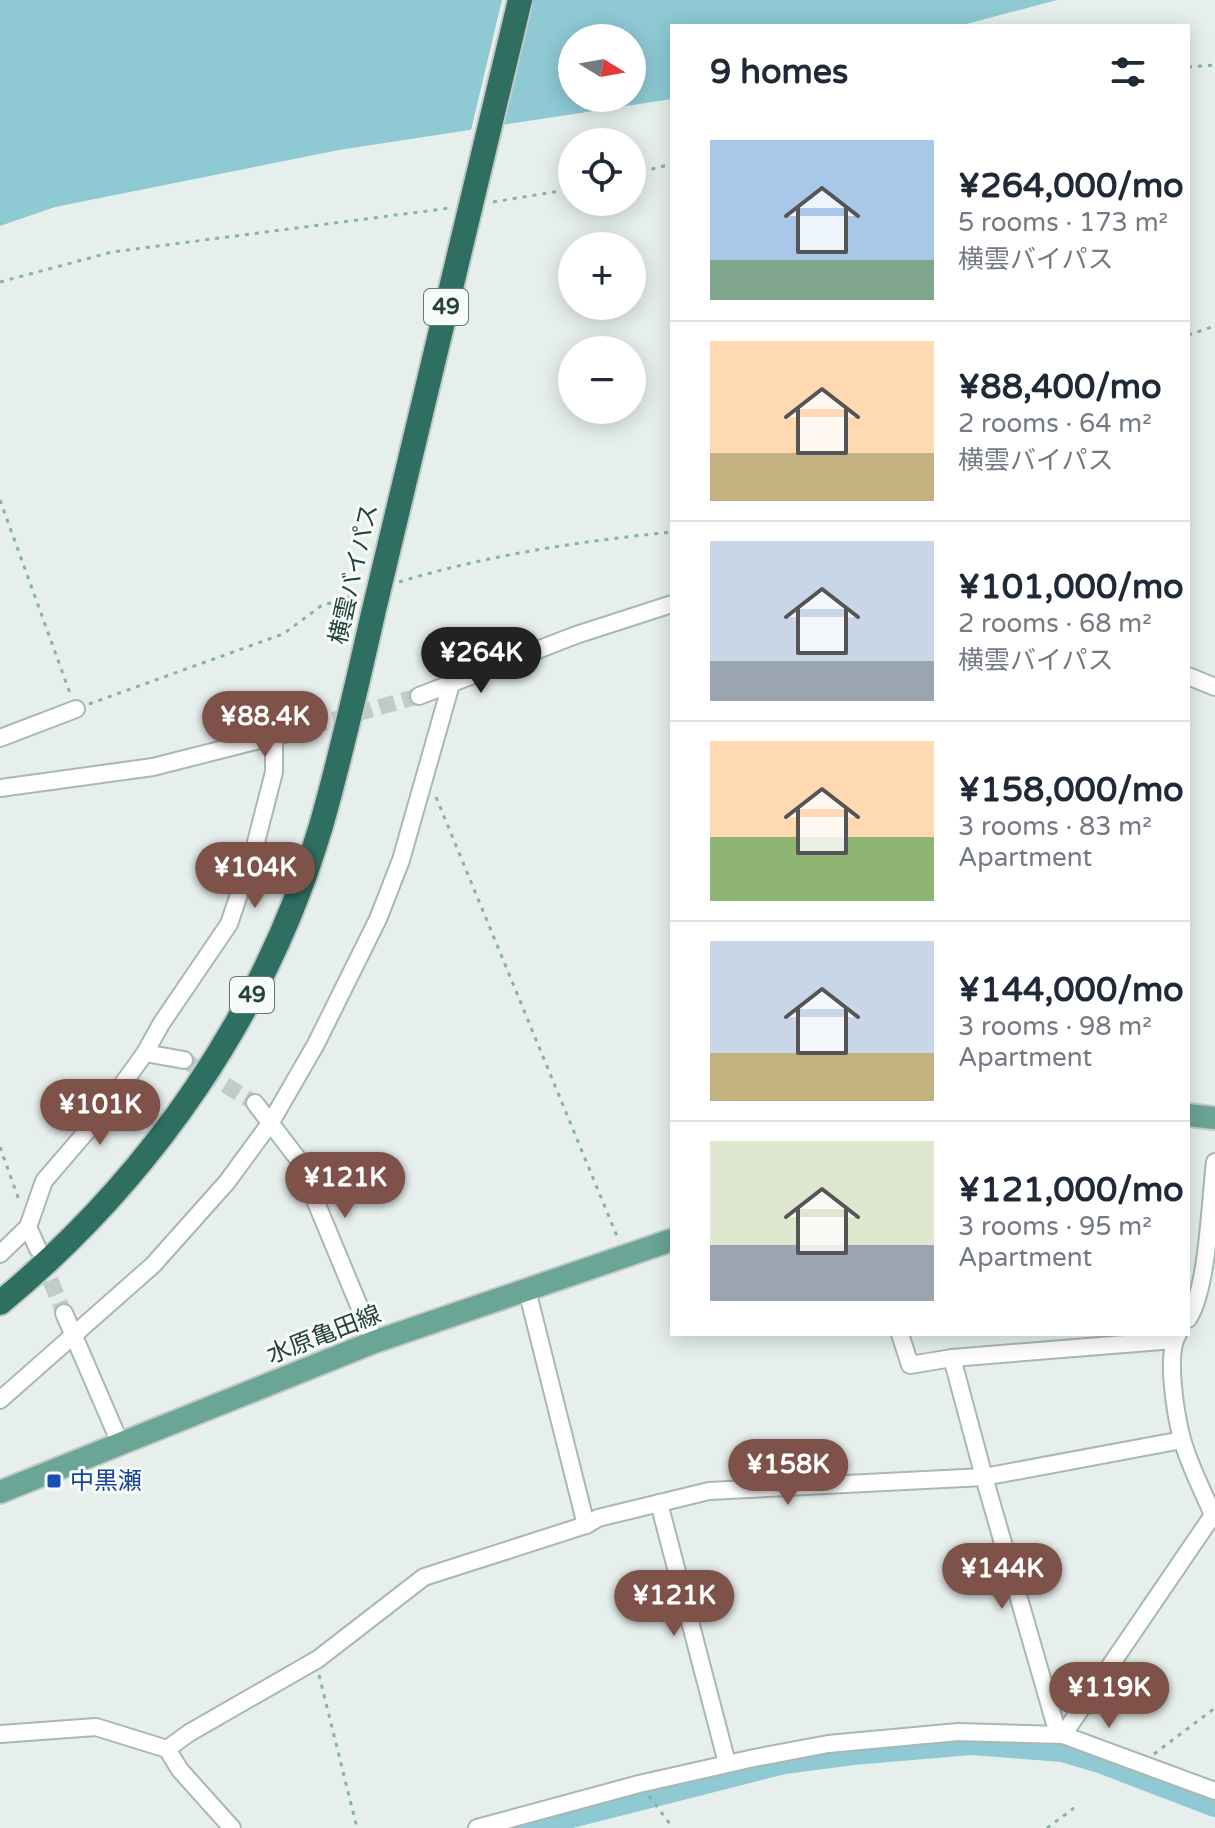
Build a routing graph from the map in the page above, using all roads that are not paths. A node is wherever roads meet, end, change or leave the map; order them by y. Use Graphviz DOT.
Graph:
graph roads {
  1 [pos="520,0"];
  2 [pos="670,605"];
  3 [pos="1190,677"];
  4 [pos="451,684"];
  5 [pos="1215,687"];
  6 [pos="419,696"];
  7 [pos="76,709"];
  8 [pos="0,738"];
  9 [pos="0,788"];
  10 [pos="145,1053"];
  11 [pos="184,1060"];
  12 [pos="255,1103"];
  13 [pos="1190,1115"];
  14 [pos="1215,1118"];
  15 [pos="271,1122"];
  16 [pos="1215,1162"];
  17 [pos="28,1227"];
  18 [pos="670,1241"];
  19 [pos="38,1249"];
  20 [pos="0,1254"];
  21 [pos="527,1290"];
  22 [pos="0,1303"];
  23 [pos="64,1313"];
  24 [pos="1190,1316"];
  25 [pos="74,1336"];
  26 [pos="901,1336"];
  27 [pos="1176,1337"];
  28 [pos="374,1342"];
  29 [pos="952,1358"];
  30 [pos="0,1400"];
  31 [pos="1182,1440"];
  32 [pos="120,1443"];
  33 [pos="984,1477"];
  34 [pos="0,1492"];
  35 [pos="659,1503"];
  36 [pos="586,1525"];
  37 [pos="0,1734"];
  38 [pos="1060,1734"];
  39 [pos="167,1749"];
  40 [pos="727,1763"];
  41 [pos="1215,1791"];
  42 [pos="232,1828"];
  43 [pos="477,1828"];
  1 -- 22 [label="highway, 横雲バイパス / 49, bridge"];
  2 -- 4 [label="street"];
  3 -- 5 [label="street"];
  4 -- 6 [label="street"];
  4 -- 15 [label="street"];
  7 -- 8 [label="street"];
  9 -- 10 [label="street"];
  10 -- 11 [label="street"];
  10 -- 17 [label="street"];
  12 -- 15 [label="street"];
  13 -- 14 [label="main road"];
  15 -- 25 [label="street"];
  15 -- 28 [label="street"];
  16 -- 24 [label="street"];
  17 -- 19 [label="street"];
  17 -- 20 [label="street"];
  18 -- 21 [label="main road, 水原亀田線"];
  21 -- 28 [label="main road, 水原亀田線"];
  21 -- 36 [label="street"];
  23 -- 25 [label="street"];
  25 -- 30 [label="street"];
  25 -- 32 [label="street"];
  26 -- 29 [label="street"];
  27 -- 29 [label="street"];
  27 -- 31 [label="street"];
  28 -- 32 [label="main road, 水原亀田線"];
  29 -- 33 [label="street"];
  31 -- 33 [label="street"];
  31 -- 38 [label="street"];
  32 -- 34 [label="main road, 水原亀田線"];
  33 -- 35 [label="street"];
  33 -- 38 [label="street"];
  35 -- 36 [label="street"];
  35 -- 40 [label="street"];
  36 -- 39 [label="street"];
  37 -- 39 [label="street"];
  38 -- 40 [label="street"];
  38 -- 41 [label="street"];
  39 -- 42 [label="street"];
  40 -- 43 [label="street"];
}
